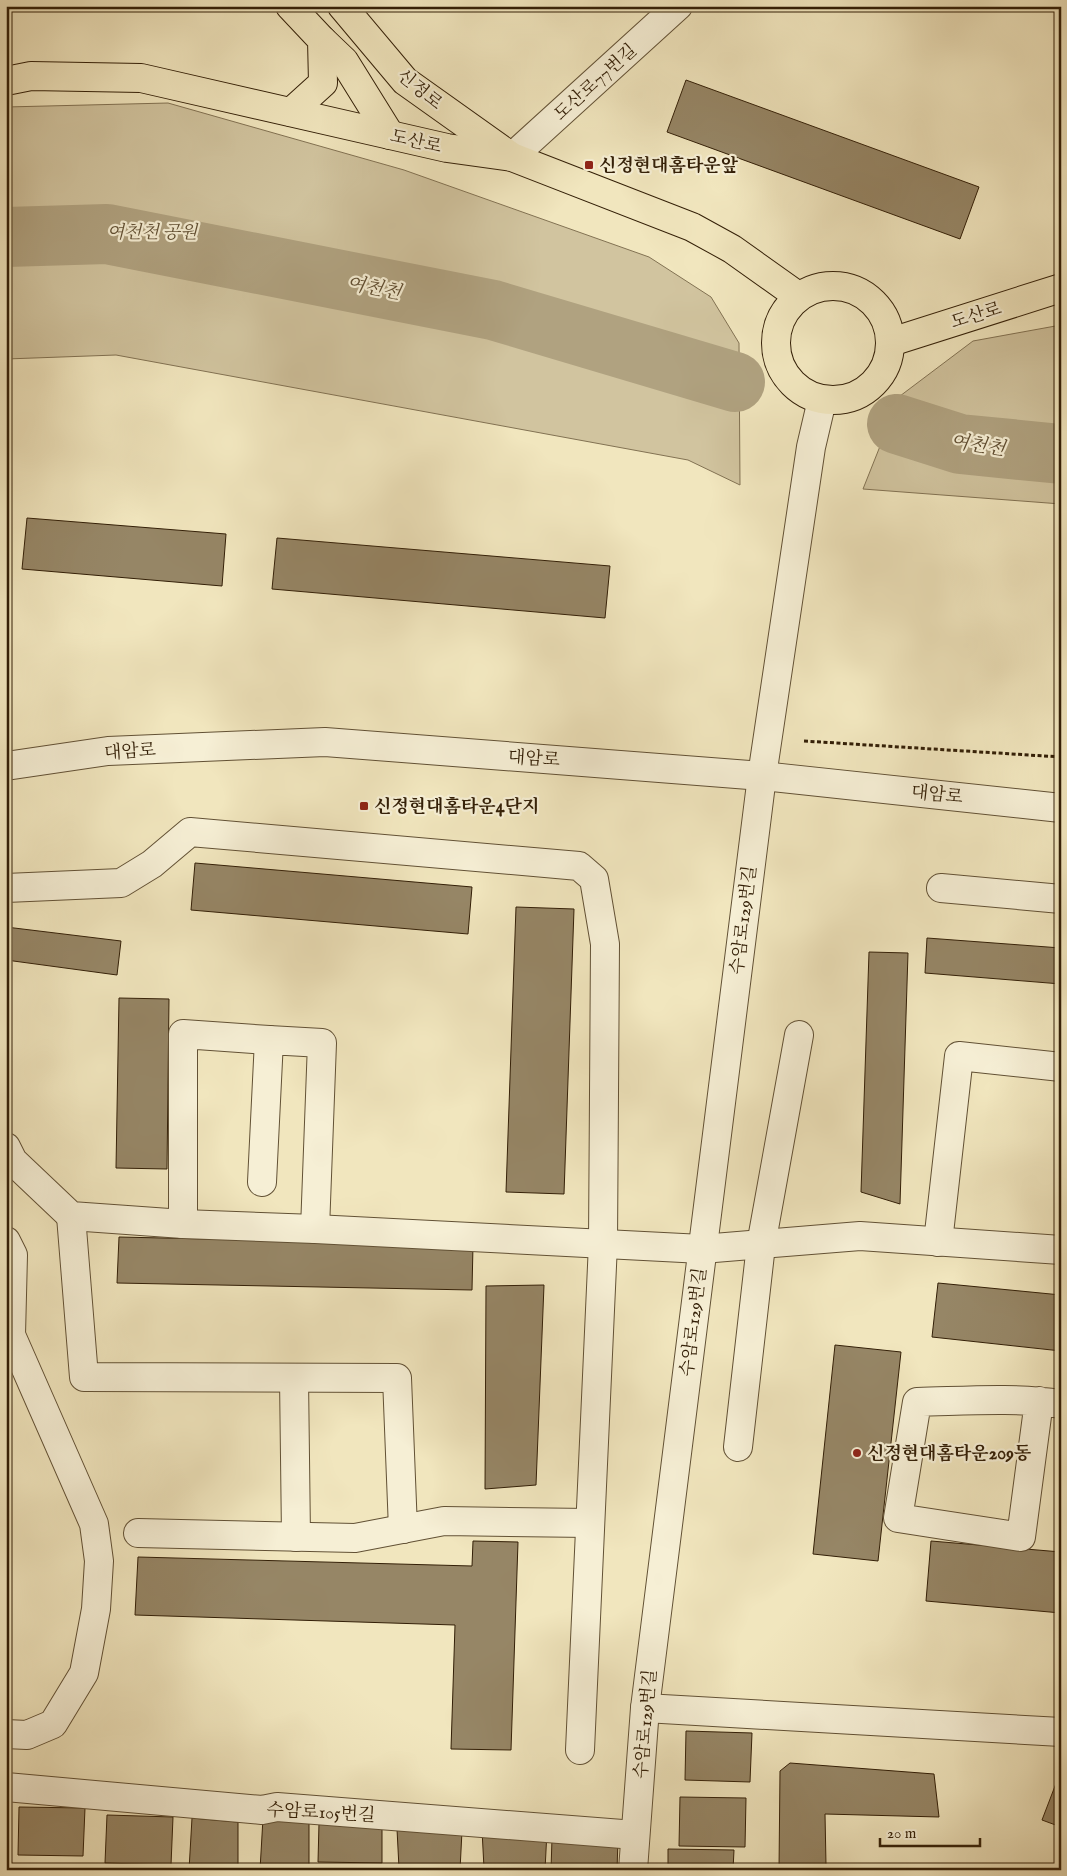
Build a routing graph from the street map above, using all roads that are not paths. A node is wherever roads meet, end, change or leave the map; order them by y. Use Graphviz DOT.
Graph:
graph roads {
  1 [pos="290,6"];
  2 [pos="342,6"];
  3 [pos="678,6"];
  4 [pos="322,40"];
  5 [pos="6,81"];
  6 [pos="291,112"];
  7 [pos="390,135"];
  8 [pos="512,157"];
  9 [pos="1061,288"];
  10 [pos="798,296"];
  11 [pos="891,342"];
  12 [pos="822,400"];
  13 [pos="6,766"];
  14 [pos="762,776"];
  15 [pos="1061,808"];
  16 [pos="6,888"];
  17 [pos="940,888"];
  18 [pos="1061,899"];
  19 [pos="799,1035"];
  20 [pos="269,1040"];
  21 [pos="1061,1067"];
  22 [pos="6,1147"];
  23 [pos="262,1182"];
  24 [pos="71,1216"];
  25 [pos="183,1224"];
  26 [pos="315,1229"];
  27 [pos="6,1241"];
  28 [pos="938,1242"];
  29 [pos="603,1244"];
  30 [pos="761,1244"];
  31 [pos="702,1249"];
  32 [pos="1061,1250"];
  33 [pos="294,1378"];
  34 [pos="1050,1402"];
  35 [pos="738,1446"];
  36 [pos="590,1523"];
  37 [pos="403,1529"];
  38 [pos="138,1533"];
  39 [pos="296,1536"];
  40 [pos="645,1708"];
  41 [pos="1061,1732"];
  42 [pos="6,1734"];
  43 [pos="580,1750"];
  44 [pos="6,1787"];
  45 [pos="635,1835"];
  46 [pos="632,1870"];
  1 -- 4 [label="main road"];
  2 -- 8 [label="main road, 신정로"];
  3 -- 8 [label="street, 도산로77번길"];
  4 -- 6 [label="main road"];
  4 -- 7 [label="main road"];
  5 -- 6 [label="main road, 도산로"];
  6 -- 7 [label="main road, 도산로"];
  7 -- 8 [label="main road, 도산로"];
  8 -- 10 [label="main road, 도산로"];
  9 -- 11 [label="main road, 도산로"];
  10 -- 11 [label="main road"];
  10 -- 12 [label="main road"];
  11 -- 12 [label="main road"];
  12 -- 14 [label="street, 수암로129번길"];
  13 -- 14 [label="street, 대암로"];
  14 -- 15 [label="street, 대암로"];
  14 -- 31 [label="street, 수암로129번길"];
  16 -- 29 [label="street"];
  17 -- 18 [label="street"];
  19 -- 30 [label="street"];
  20 -- 23 [label="street"];
  20 -- 25 [label="street"];
  20 -- 26 [label="street"];
  21 -- 28 [label="street"];
  22 -- 24 [label="street"];
  24 -- 25 [label="street"];
  24 -- 33 [label="street"];
  25 -- 26 [label="street"];
  26 -- 29 [label="street"];
  27 -- 42 [label="street"];
  28 -- 30 [label="street"];
  28 -- 32 [label="street"];
  29 -- 31 [label="street"];
  29 -- 36 [label="street"];
  30 -- 31 [label="street"];
  30 -- 35 [label="street"];
  31 -- 40 [label="street, 수암로129번길"];
  33 -- 37 [label="street"];
  33 -- 39 [label="street"];
  34 -- 34 [label="street"];
  36 -- 37 [label="street"];
  36 -- 43 [label="street"];
  37 -- 39 [label="street"];
  38 -- 39 [label="street"];
  40 -- 41 [label="street"];
  40 -- 45 [label="street, 수암로129번길"];
  44 -- 45 [label="street, 수암로105번길"];
  45 -- 46 [label="street, 수암로129번길"];
}
